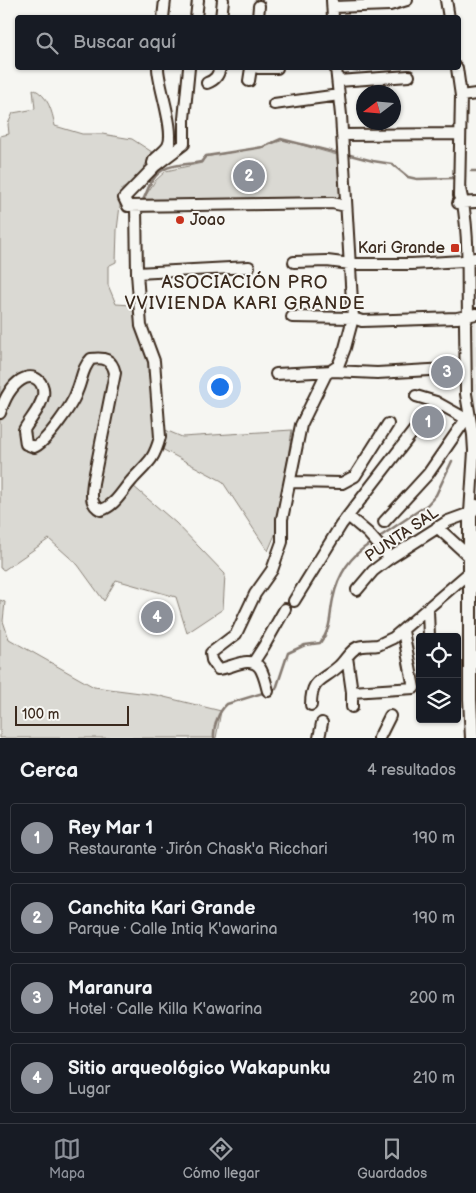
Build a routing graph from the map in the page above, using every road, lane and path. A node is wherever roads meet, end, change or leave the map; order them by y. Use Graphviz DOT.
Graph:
graph roads {
  1 [pos="165,0"];
  2 [pos="198,0"];
  3 [pos="223,0"];
  4 [pos="407,0"];
  5 [pos="446,0"];
  6 [pos="259,6"];
  7 [pos="333,8"];
  8 [pos="163,15"];
  9 [pos="196,15"];
  10 [pos="221,15"];
  11 [pos="258,15"];
  12 [pos="448,15"];
  13 [pos="158,70"];
  14 [pos="189,70"];
  15 [pos="220,70"];
  16 [pos="251,70"];
  17 [pos="336,70"];
  18 [pos="456,70"];
  19 [pos="409,76"];
  20 [pos="249,81"];
  21 [pos="338,81"];
  22 [pos="207,83"];
  23 [pos="476,94"];
  24 [pos="339,95"];
  25 [pos="461,96"];
  26 [pos="274,104"];
  27 [pos="460,134"];
  28 [pos="342,135"];
  29 [pos="155,166"];
  30 [pos="476,202"];
  31 [pos="461,203"];
  32 [pos="346,206"];
  33 [pos="136,207"];
  34 [pos="468,260"];
  35 [pos="294,262"];
  36 [pos="351,264"];
  37 [pos="249,267"];
  38 [pos="137,273"];
  39 [pos="292,317"];
  40 [pos="353,318"];
  41 [pos="468,318"];
  42 [pos="465,368"];
  43 [pos="333,371"];
  44 [pos="276,374"];
  45 [pos="416,396"];
  46 [pos="436,402"];
  47 [pos="0,413"];
  48 [pos="468,420"];
  49 [pos="388,424"];
  50 [pos="474,434"];
  51 [pos="290,482"];
  52 [pos="473,510"];
  53 [pos="348,516"];
  54 [pos="384,522"];
  55 [pos="438,527"];
  56 [pos="390,558"];
  57 [pos="471,565"];
  58 [pos="357,590"];
  59 [pos="294,601"];
  60 [pos="284,609"];
  61 [pos="428,610"];
  62 [pos="403,631"];
  63 [pos="430,633"];
  64 [pos="347,657"];
  65 [pos="253,662"];
  66 [pos="268,691"];
  67 [pos="352,692"];
  68 [pos="473,698"];
  69 [pos="311,705"];
  70 [pos="352,707"];
  71 [pos="390,716"];
  72 [pos="322,723"];
  73 [pos="319,738"];
  74 [pos="379,738"];
  75 [pos="472,738"];
  1 -- 8 [label="street"];
  2 -- 9 [label="street"];
  3 -- 10 [label="street"];
  4 -- 7 [label="street"];
  5 -- 12 [label="street"];
  6 -- 11 [label="street"];
  13 -- 29 [label="street"];
  14 -- 29 [label="street"];
  15 -- 22 [label="street"];
  16 -- 20 [label="street"];
  17 -- 21 [label="street"];
  18 -- 25 [label="street"];
  19 -- 21 [label="street"];
  21 -- 24 [label="street"];
  23 -- 25 [label="street"];
  24 -- 26 [label="street"];
  24 -- 28 [label="street"];
  25 -- 27 [label="street"];
  27 -- 28 [label="street"];
  27 -- 31 [label="street"];
  28 -- 32 [label="street"];
  29 -- 33 [label="street"];
  30 -- 31 [label="street"];
  31 -- 34 [label="street"];
  32 -- 33 [label="street"];
  32 -- 36 [label="street"];
  33 -- 38 [label="street"];
  34 -- 36 [label="street"];
  34 -- 41 [label="street"];
  35 -- 36 [label="street"];
  36 -- 40 [label="street"];
  37 -- 38 [label="street"];
  38 -- 47 [label="street"];
  39 -- 40 [label="street"];
  40 -- 41 [label="street"];
  40 -- 43 [label="street"];
  41 -- 42 [label="street"];
  42 -- 43 [label="street"];
  42 -- 48 [label="street"];
  43 -- 44 [label="street"];
  43 -- 51 [label="street"];
  45 -- 46 [label="street"];
  46 -- 48 [label="street"];
  46 -- 53 [label="street"];
  48 -- 50 [label="street"];
  48 -- 54 [label="street"];
  49 -- 51 [label="street"];
  50 -- 52 [label="street"];
  51 -- 65 [label="street"];
  52 -- 55 [label="street, PUNTA SAL"];
  52 -- 57 [label="main road"];
  53 -- 56 [label="street"];
  53 -- 59 [label="street"];
  55 -- 56 [label="street, PUNTA SAL"];
  55 -- 57 [label="street"];
  56 -- 58 [label="street, PUNTA SAL"];
  57 -- 61 [label="street"];
  57 -- 68 [label="main road"];
  60 -- 65 [label="street"];
  61 -- 62 [label="street"];
  61 -- 63 [label="street"];
  62 -- 64 [label="street"];
  62 -- 67 [label="street"];
  64 -- 67 [label="street"];
  64 -- 69 [label="street"];
  65 -- 66 [label="street"];
  67 -- 70 [label="street"];
  68 -- 75 [label="main road"];
  71 -- 74 [label="street"];
  72 -- 73 [label="street"];
}
